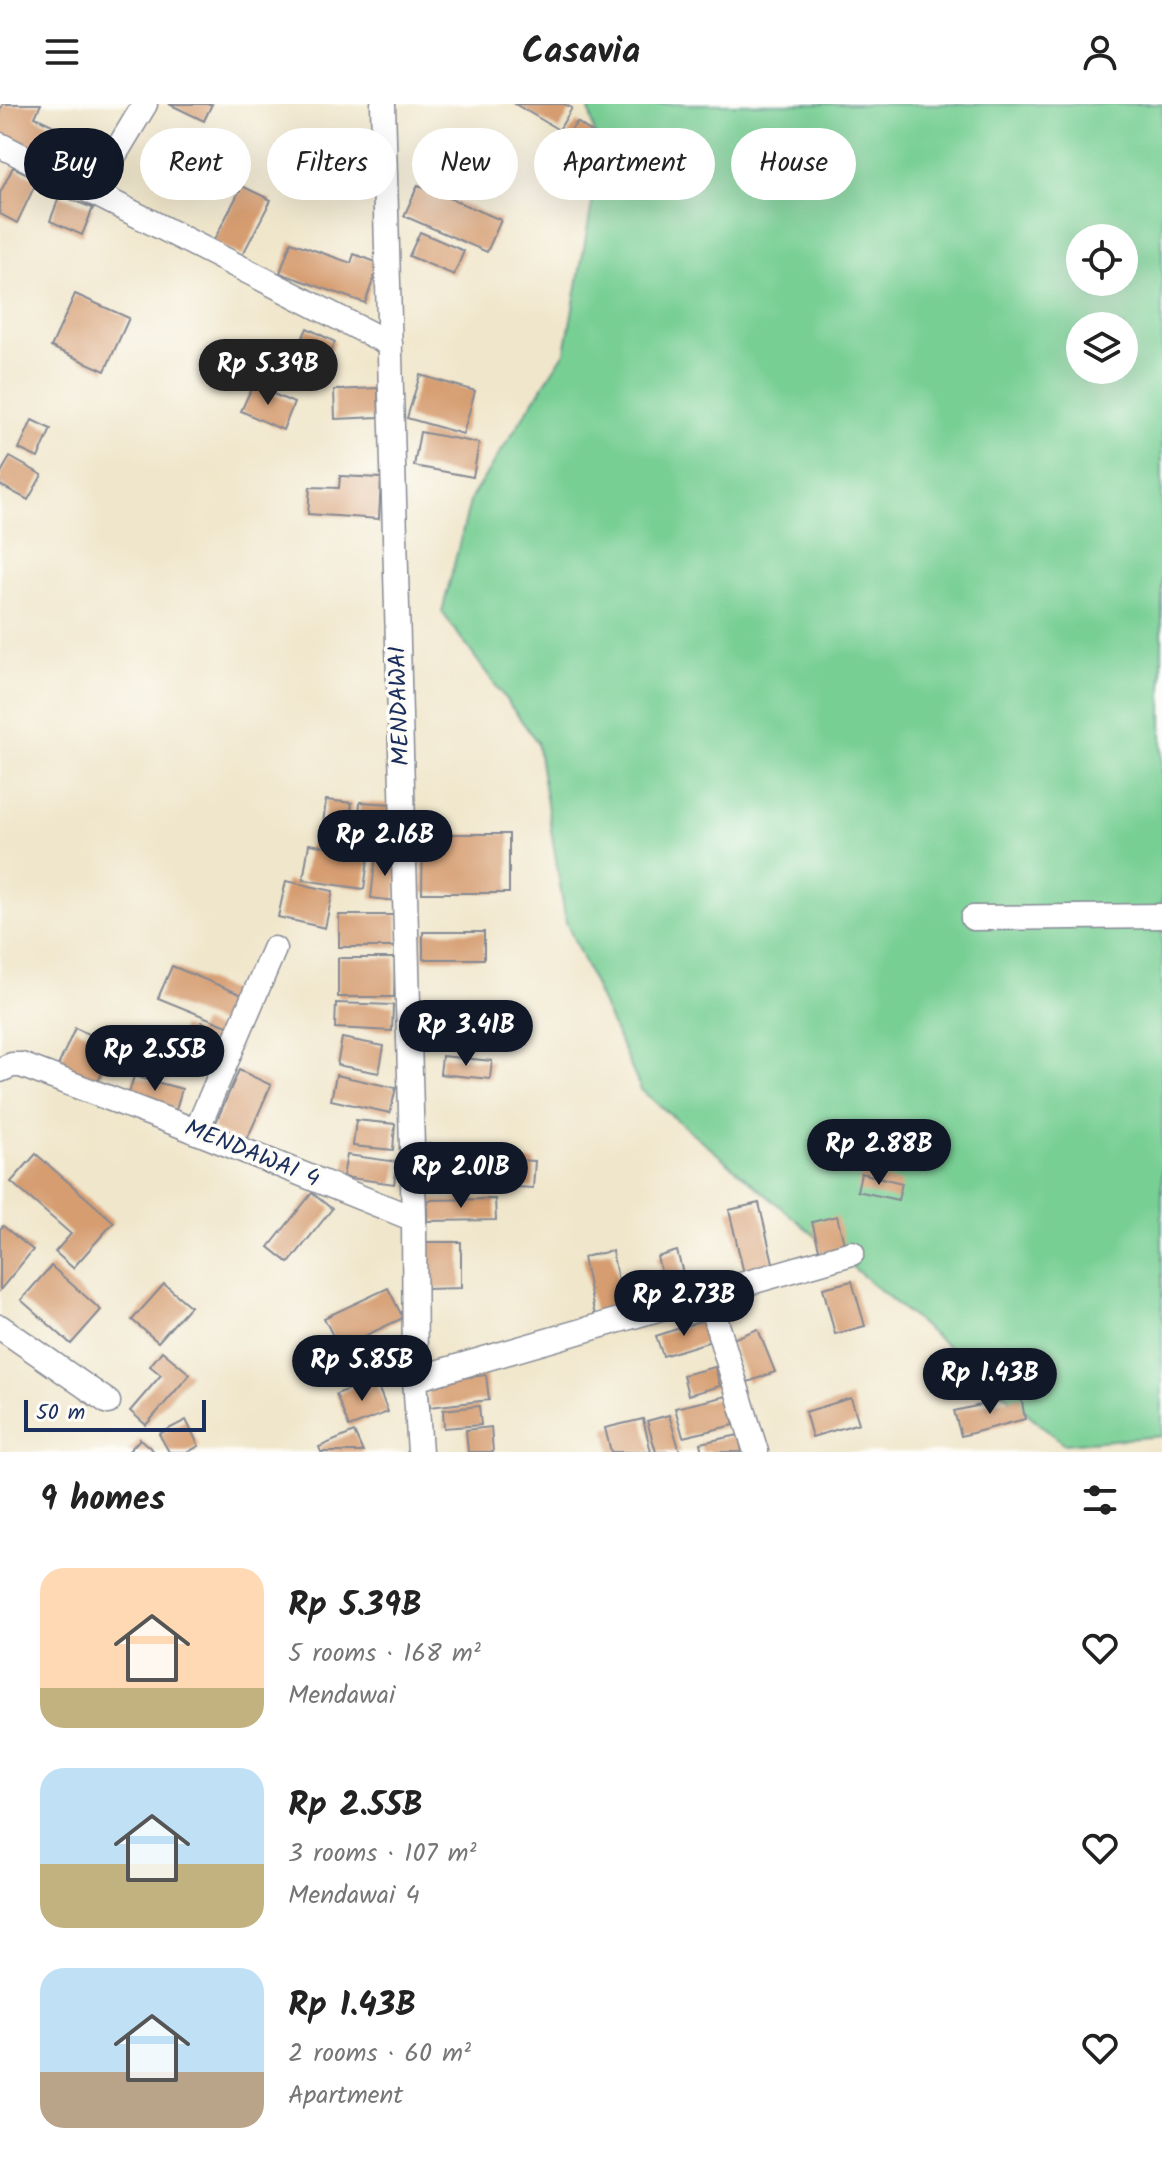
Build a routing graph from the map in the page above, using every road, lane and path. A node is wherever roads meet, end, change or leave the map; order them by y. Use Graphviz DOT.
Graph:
graph roads {
  1 [pos="145,104"];
  2 [pos="383,104"];
  3 [pos="124,139"];
  4 [pos="0,145"];
  5 [pos="24,157"];
  6 [pos="108,200"];
  7 [pos="390,344"];
  8 [pos="1162,916"];
  9 [pos="973,918"];
  10 [pos="274,949"];
  11 [pos="0,1070"];
  12 [pos="196,1132"];
  13 [pos="414,1219"];
  14 [pos="852,1253"];
  15 [pos="708,1295"];
  16 [pos="0,1327"];
  17 [pos="415,1379"];
  18 [pos="108,1402"];
  19 [pos="420,1452"];
  20 [pos="756,1452"];
  1 -- 3 [label="street"];
  2 -- 7 [label="street, MENDAWAI"];
  4 -- 5 [label="street"];
  6 -- 7 [label="street"];
  7 -- 13 [label="street, MENDAWAI"];
  8 -- 9 [label="street"];
  10 -- 12 [label="street"];
  11 -- 12 [label="street, MENDAWAI 4"];
  12 -- 13 [label="street, MENDAWAI 4"];
  13 -- 17 [label="street, MENDAWAI"];
  14 -- 15 [label="street"];
  15 -- 17 [label="street"];
  15 -- 20 [label="street"];
  16 -- 18 [label="street"];
  17 -- 19 [label="street, MENDAWAI"];
}
